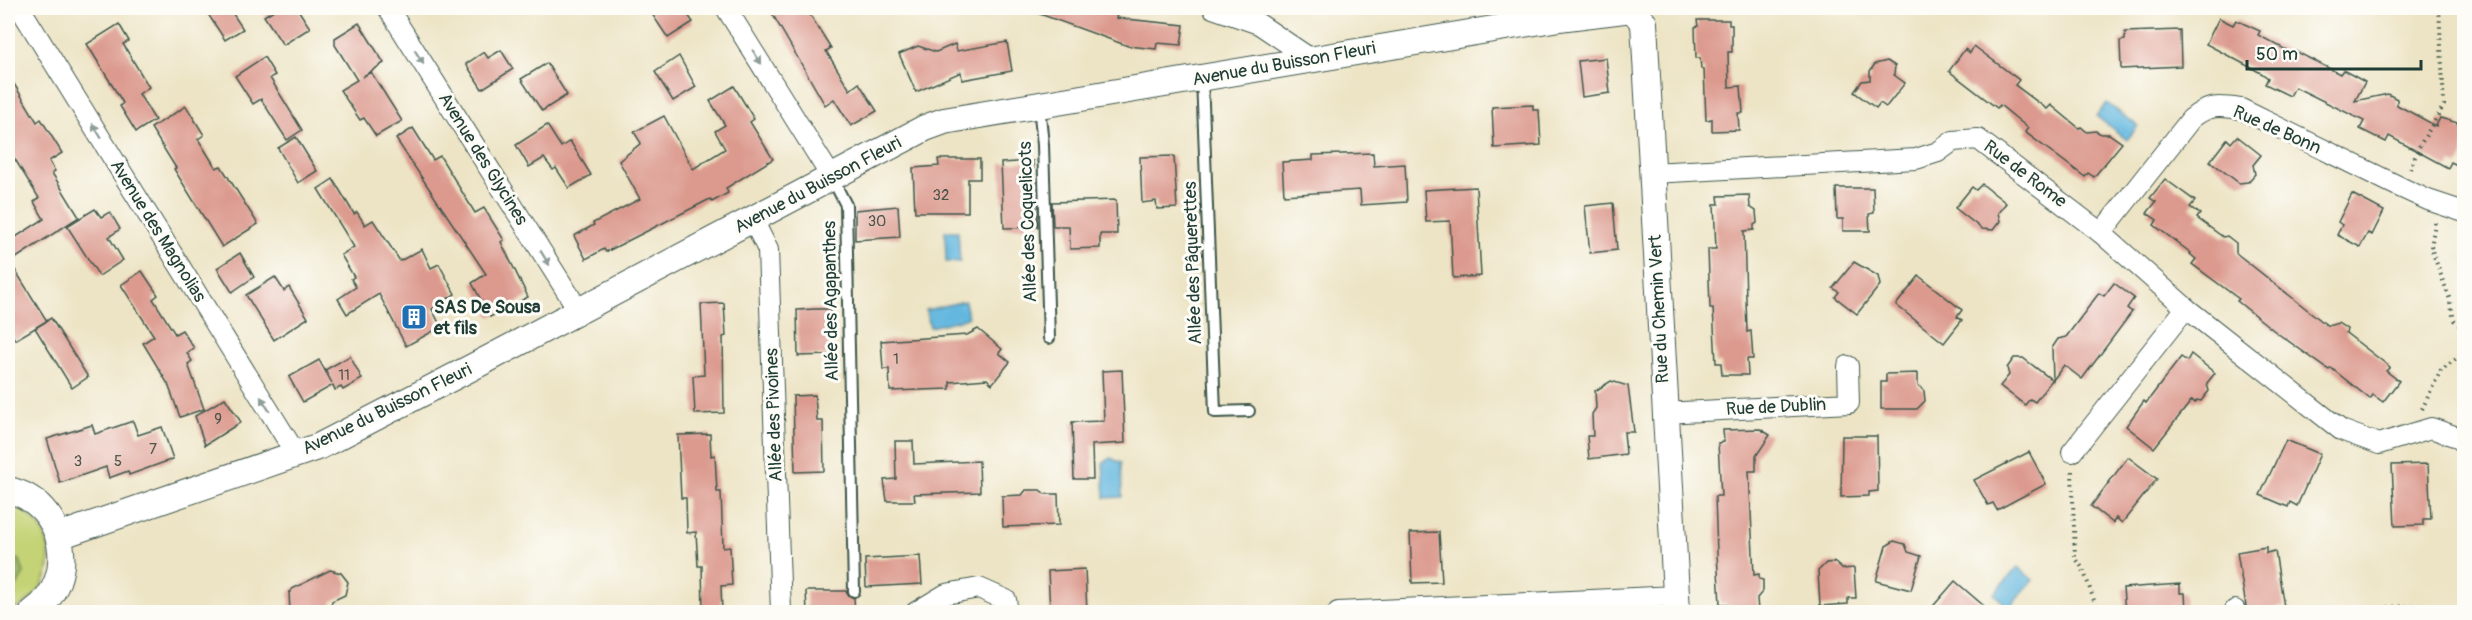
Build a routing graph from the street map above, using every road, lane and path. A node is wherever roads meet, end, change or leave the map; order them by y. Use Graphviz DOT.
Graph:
graph roads {
  1 [pos="20,8"];
  2 [pos="388,8"];
  3 [pos="726,8"];
  4 [pos="1213,8"];
  5 [pos="1632,8"];
  6 [pos="2439,8"];
  7 [pos="1311,59"];
  8 [pos="1202,78"];
  9 [pos="1039,105"];
  10 [pos="1652,173"];
  11 [pos="832,178"];
  12 [pos="2402,188"];
  13 [pos="2438,203"];
  14 [pos="2464,212"];
  15 [pos="753,220"];
  16 [pos="2101,232"];
  17 [pos="2186,308"];
  18 [pos="579,311"];
  19 [pos="2464,330"];
  20 [pos="1049,338"];
  21 [pos="2464,350"];
  22 [pos="1848,366"];
  23 [pos="1249,411"];
  24 [pos="1665,413"];
  25 [pos="2408,435"];
  26 [pos="2464,443"];
  27 [pos="2072,452"];
  28 [pos="296,454"];
  29 [pos="8,490"];
  30 [pos="59,536"];
  31 [pos="854,591"];
  32 [pos="1676,604"];
  33 [pos="2464,611"];
  34 [pos="33,612"];
  35 [pos="781,612"];
  36 [pos="916,612"];
  37 [pos="1008,612"];
  38 [pos="1338,612"];
  39 [pos="2098,612"];
  40 [pos="2364,612"];
  28 -- 1 [label="street, Avenue des Magnolias, one-way"];
  2 -- 18 [label="street, Avenue des Glycines, one-way"];
  3 -- 11 [label="street, one-way"];
  4 -- 7 [label="street"];
  5 -- 7 [label="street, Avenue du Buisson Fleuri"];
  5 -- 10 [label="street, Rue du Chemin Vert"];
  6 -- 12 [label="path"];
  7 -- 8 [label="street, Avenue du Buisson Fleuri"];
  8 -- 9 [label="street, Avenue du Buisson Fleuri"];
  8 -- 23 [label="lane, Allée des Pâquerettes"];
  9 -- 11 [label="street, Avenue du Buisson Fleuri"];
  9 -- 20 [label="lane, Allée des Coquelicots"];
  10 -- 16 [label="street, Rue de Rome"];
  10 -- 24 [label="street, Rue du Chemin Vert"];
  11 -- 15 [label="street, Avenue du Buisson Fleuri"];
  11 -- 31 [label="lane, Allée des Agapanthes"];
  12 -- 13 [label="street, Rue de Bonn"];
  12 -- 16 [label="street, Rue de Bonn"];
  13 -- 14 [label="street, Rue de Bonn"];
  13 -- 19 [label="path"];
  15 -- 18 [label="street, Avenue du Buisson Fleuri"];
  15 -- 35 [label="street, Allée des Pivoines"];
  16 -- 17 [label="street, Rue de Rome"];
  17 -- 25 [label="street, Rue de Rome"];
  17 -- 27 [label="street"];
  18 -- 28 [label="street, Avenue du Buisson Fleuri"];
  21 -- 25 [label="path"];
  22 -- 24 [label="street, Rue de Dublin"];
  24 -- 32 [label="street, Rue du Chemin Vert"];
  25 -- 26 [label="street, Rue de Rome"];
  27 -- 39 [label="path"];
  28 -- 30 [label="street, Avenue du Buisson Fleuri"];
  29 -- 30 [label="street"];
  30 -- 34 [label="street"];
  32 -- 38 [label="street"];
  33 -- 40 [label="path"];
  36 -- 37 [label="street"];
}
